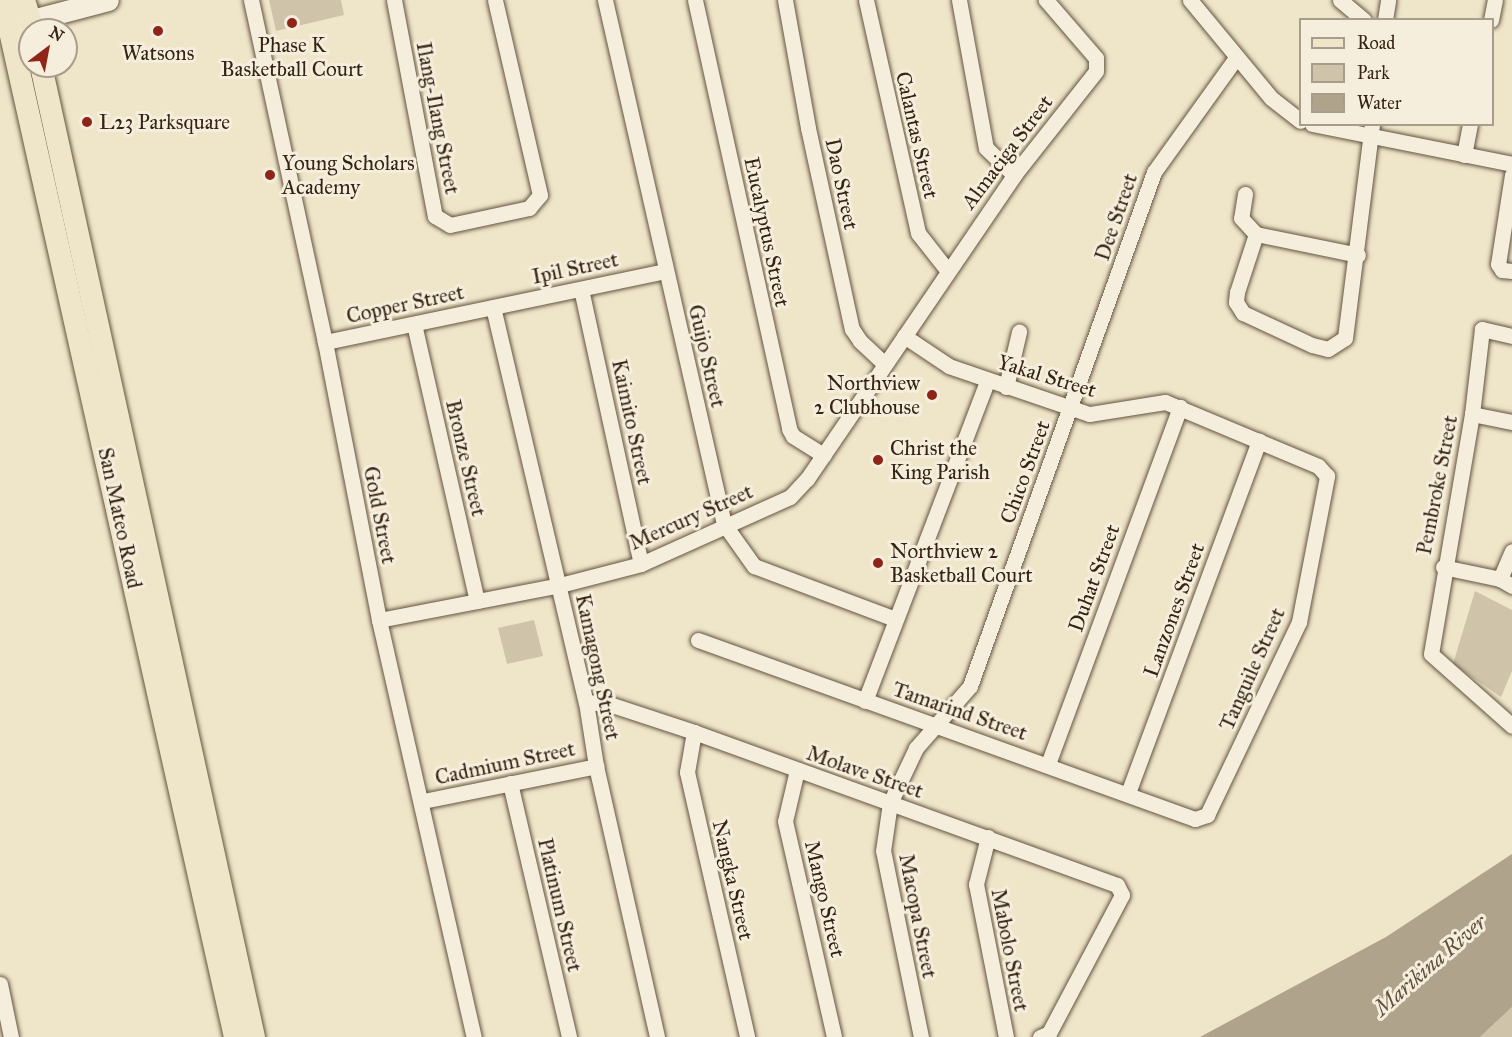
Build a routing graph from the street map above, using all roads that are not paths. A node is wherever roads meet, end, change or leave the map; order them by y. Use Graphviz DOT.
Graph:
graph roads {
  1 [pos="3,0"];
  2 [pos="24,0"];
  3 [pos="108,0"];
  4 [pos="251,0"];
  5 [pos="394,0"];
  6 [pos="495,0"];
  7 [pos="604,0"];
  8 [pos="695,0"];
  9 [pos="785,0"];
  10 [pos="866,0"];
  11 [pos="959,0"];
  12 [pos="1046,0"];
  13 [pos="1190,0"];
  14 [pos="1340,0"];
  15 [pos="1388,0"];
  16 [pos="1495,0"];
  17 [pos="21,18"];
  18 [pos="46,18"];
  19 [pos="1362,18"];
  20 [pos="1385,18"];
  21 [pos="1491,18"];
  22 [pos="18,24"];
  23 [pos="1236,58"];
  24 [pos="30,78"];
  25 [pos="44,78"];
  26 [pos="1299,120"];
  27 [pos="1329,126"];
  28 [pos="1470,126"];
  29 [pos="1371,131"];
  30 [pos="1464,155"];
  31 [pos="1512,164"];
  32 [pos="1014,175"];
  33 [pos="1512,175"];
  34 [pos="1245,194"];
  35 [pos="1256,234"];
  36 [pos="1358,255"];
  37 [pos="947,270"];
  38 [pos="666,271"];
  39 [pos="1512,271"];
  40 [pos="581,289"];
  41 [pos="493,307"];
  42 [pos="414,324"];
  43 [pos="1019,332"];
  44 [pos="904,336"];
  45 [pos="1512,336"];
  46 [pos="325,342"];
  47 [pos="885,364"];
  48 [pos="987,381"];
  49 [pos="1006,387"];
  50 [pos="1180,407"];
  51 [pos="1071,409"];
  52 [pos="1473,414"];
  53 [pos="1512,422"];
  54 [pos="1259,441"];
  55 [pos="824,455"];
  56 [pos="1318,466"];
  57 [pos="724,524"];
  58 [pos="1512,551"];
  59 [pos="641,564"];
  60 [pos="1443,567"];
  61 [pos="1506,582"];
  62 [pos="560,585"];
  63 [pos="477,601"];
  64 [pos="894,619"];
  65 [pos="379,620"];
  66 [pos="698,640"];
  67 [pos="865,701"];
  68 [pos="586,702"];
  69 [pos="935,724"];
  70 [pos="1512,726"];
  71 [pos="694,732"];
  72 [pos="1048,764"];
  73 [pos="596,766"];
  74 [pos="797,770"];
  75 [pos="510,783"];
  76 [pos="1128,794"];
  77 [pos="423,801"];
  78 [pos="890,803"];
  79 [pos="1207,815"];
  80 [pos="988,837"];
  81 [pos="0,984"];
  82 [pos="1044,1035"];
  83 [pos="11,1037"];
  84 [pos="235,1037"];
  85 [pos="254,1037"];
  86 [pos="474,1037"];
  87 [pos="569,1037"];
  88 [pos="657,1037"];
  89 [pos="747,1037"];
  90 [pos="834,1037"];
  91 [pos="921,1037"];
  92 [pos="1006,1037"];
  1 -- 22 [label="main road, San Mateo Road"];
  2 -- 17 [label="main road, San Mateo Road"];
  3 -- 18 [label="street"];
  4 -- 46 [label="street, Gold Street"];
  5 -- 6 [label="street, Ilang-Ilang Street"];
  7 -- 38 [label="street, Guijo Street"];
  8 -- 55 [label="street, Eucalyptus Street"];
  9 -- 47 [label="street, Dao Street"];
  10 -- 37 [label="street, Calantas Street"];
  11 -- 32 [label="street"];
  12 -- 32 [label="street, Almaciga Street"];
  13 -- 23 [label="street"];
  14 -- 19 [label="street"];
  15 -- 20 [label="street"];
  16 -- 21 [label="street"];
  23 -- 26 [label="street"];
  23 -- 51 [label="street, Dee Street"];
  24 -- 84 [label="main road, San Mateo Road"];
  25 -- 85 [label="main road, San Mateo Road"];
  27 -- 29 [label="street"];
  28 -- 30 [label="street"];
  29 -- 30 [label="street"];
  29 -- 36 [label="street"];
  30 -- 31 [label="street"];
  32 -- 37 [label="street, Almaciga Street"];
  33 -- 39 [label="street"];
  34 -- 35 [label="street"];
  35 -- 36 [label="street"];
  35 -- 36 [label="street"];
  37 -- 44 [label="street, Almaciga Street"];
  38 -- 40 [label="street, Ipil Street"];
  38 -- 57 [label="street, Guijo Street"];
  40 -- 41 [label="street, Ipil Street"];
  40 -- 59 [label="street, Kaimito Street"];
  41 -- 42 [label="street, Copper Street"];
  41 -- 62 [label="street, Kamagong Street"];
  42 -- 46 [label="street, Copper Street"];
  42 -- 63 [label="street, Bronze Street"];
  43 -- 49 [label="street"];
  44 -- 47 [label="street, Mercury Street"];
  44 -- 48 [label="street, Yakal Street"];
  45 -- 52 [label="street, Pembroke Street"];
  46 -- 65 [label="street, Gold Street"];
  47 -- 55 [label="street, Mercury Street"];
  48 -- 49 [label="street, Yakal Street"];
  48 -- 64 [label="street"];
  49 -- 51 [label="street, Yakal Street"];
  50 -- 51 [label="street, Yakal Street"];
  50 -- 54 [label="street, Yakal Street"];
  50 -- 72 [label="street, Duhat Street"];
  51 -- 69 [label="street, Chico Street"];
  52 -- 53 [label="street"];
  52 -- 60 [label="street, Pembroke Street"];
  54 -- 56 [label="street, Yakal Street"];
  54 -- 76 [label="street, Lanzones Street"];
  55 -- 57 [label="street, Mercury Street"];
  56 -- 79 [label="street, Tanguile Street"];
  57 -- 59 [label="street, Mercury Street"];
  57 -- 64 [label="street, Guijo Street"];
  58 -- 61 [label="street"];
  59 -- 62 [label="street, Mercury Street"];
  60 -- 61 [label="street"];
  60 -- 70 [label="street, Pembroke Street"];
  62 -- 63 [label="street, Mercury Street"];
  62 -- 68 [label="street, Kamagong Street"];
  63 -- 65 [label="street, Mercury Street"];
  64 -- 67 [label="street"];
  65 -- 77 [label="street, Gold Street"];
  66 -- 67 [label="street, Tamarind Street"];
  67 -- 69 [label="street, Tamarind Street"];
  68 -- 71 [label="street, Molave Street"];
  68 -- 73 [label="street, Kamagong Street"];
  69 -- 72 [label="street, Tamarind Street"];
  69 -- 78 [label="street, Chico Street"];
  71 -- 74 [label="street, Molave Street"];
  71 -- 89 [label="street, Nangka Street"];
  72 -- 76 [label="street, Tamarind Street"];
  73 -- 75 [label="street, Cadmium Street"];
  73 -- 88 [label="street, Kamagong Street"];
  74 -- 78 [label="street, Molave Street"];
  74 -- 90 [label="street, Mango Street"];
  75 -- 77 [label="street, Cadmium Street"];
  75 -- 87 [label="street, Platinum Street"];
  76 -- 79 [label="street, Tamarind Street"];
  77 -- 86 [label="street, Gold Street"];
  78 -- 80 [label="street, Molave Street"];
  78 -- 91 [label="street, Macopa Street"];
  80 -- 82 [label="street, Molave Street"];
  80 -- 92 [label="street, Mabolo Street"];
  81 -- 83 [label="street"];
}
